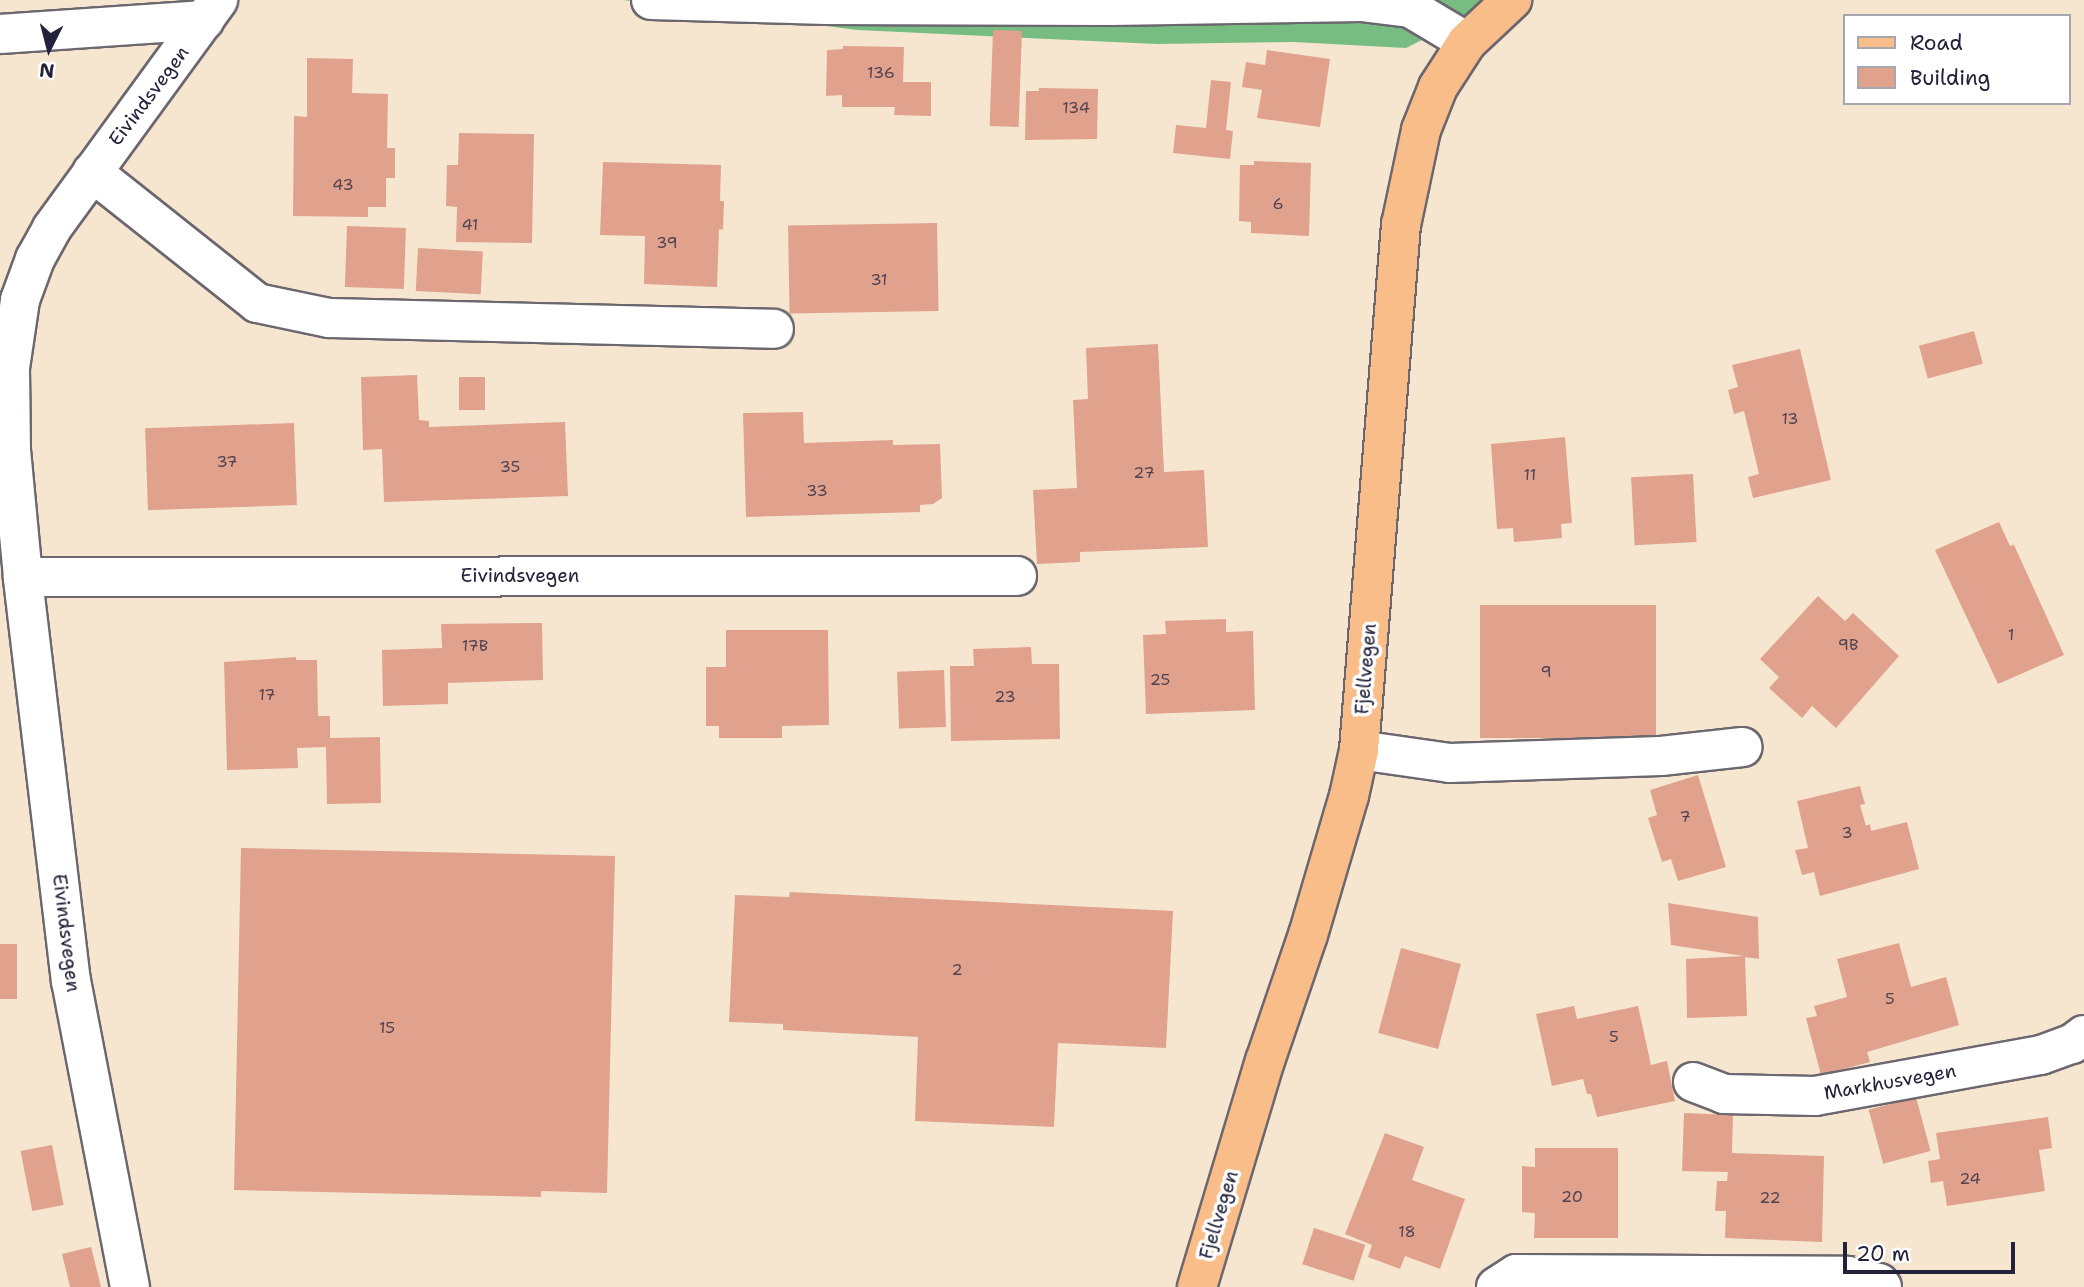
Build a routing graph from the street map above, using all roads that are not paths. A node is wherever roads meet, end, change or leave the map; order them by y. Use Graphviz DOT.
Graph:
graph roads {
  1 [pos="651,0"];
  2 [pos="1512,0"];
  3 [pos="212,10"];
  4 [pos="0,34"];
  5 [pos="1467,42"];
  6 [pos="92,172"];
  7 [pos="774,329"];
  8 [pos="1017,576"];
  9 [pos="23,577"];
  10 [pos="1743,747"];
  11 [pos="1359,750"];
  12 [pos="2084,1035"];
  13 [pos="1693,1082"];
  14 [pos="130,1287"];
  15 [pos="1197,1287"];
  16 [pos="1496,1287"];
  17 [pos="1882,1287"];
  1 -- 5 [label="street"];
  2 -- 5 [label="main road, Fjellvegen"];
  3 -- 4 [label="street, Eivindsvegen"];
  3 -- 6 [label="street, Eivindsvegen"];
  5 -- 11 [label="main road, Fjellvegen"];
  6 -- 7 [label="street"];
  6 -- 9 [label="street, Eivindsvegen"];
  8 -- 9 [label="street, Eivindsvegen"];
  9 -- 14 [label="street, Eivindsvegen"];
  10 -- 11 [label="street"];
  11 -- 15 [label="main road, Fjellvegen"];
  12 -- 13 [label="street, Markhusvegen"];
  16 -- 17 [label="street"];
}
